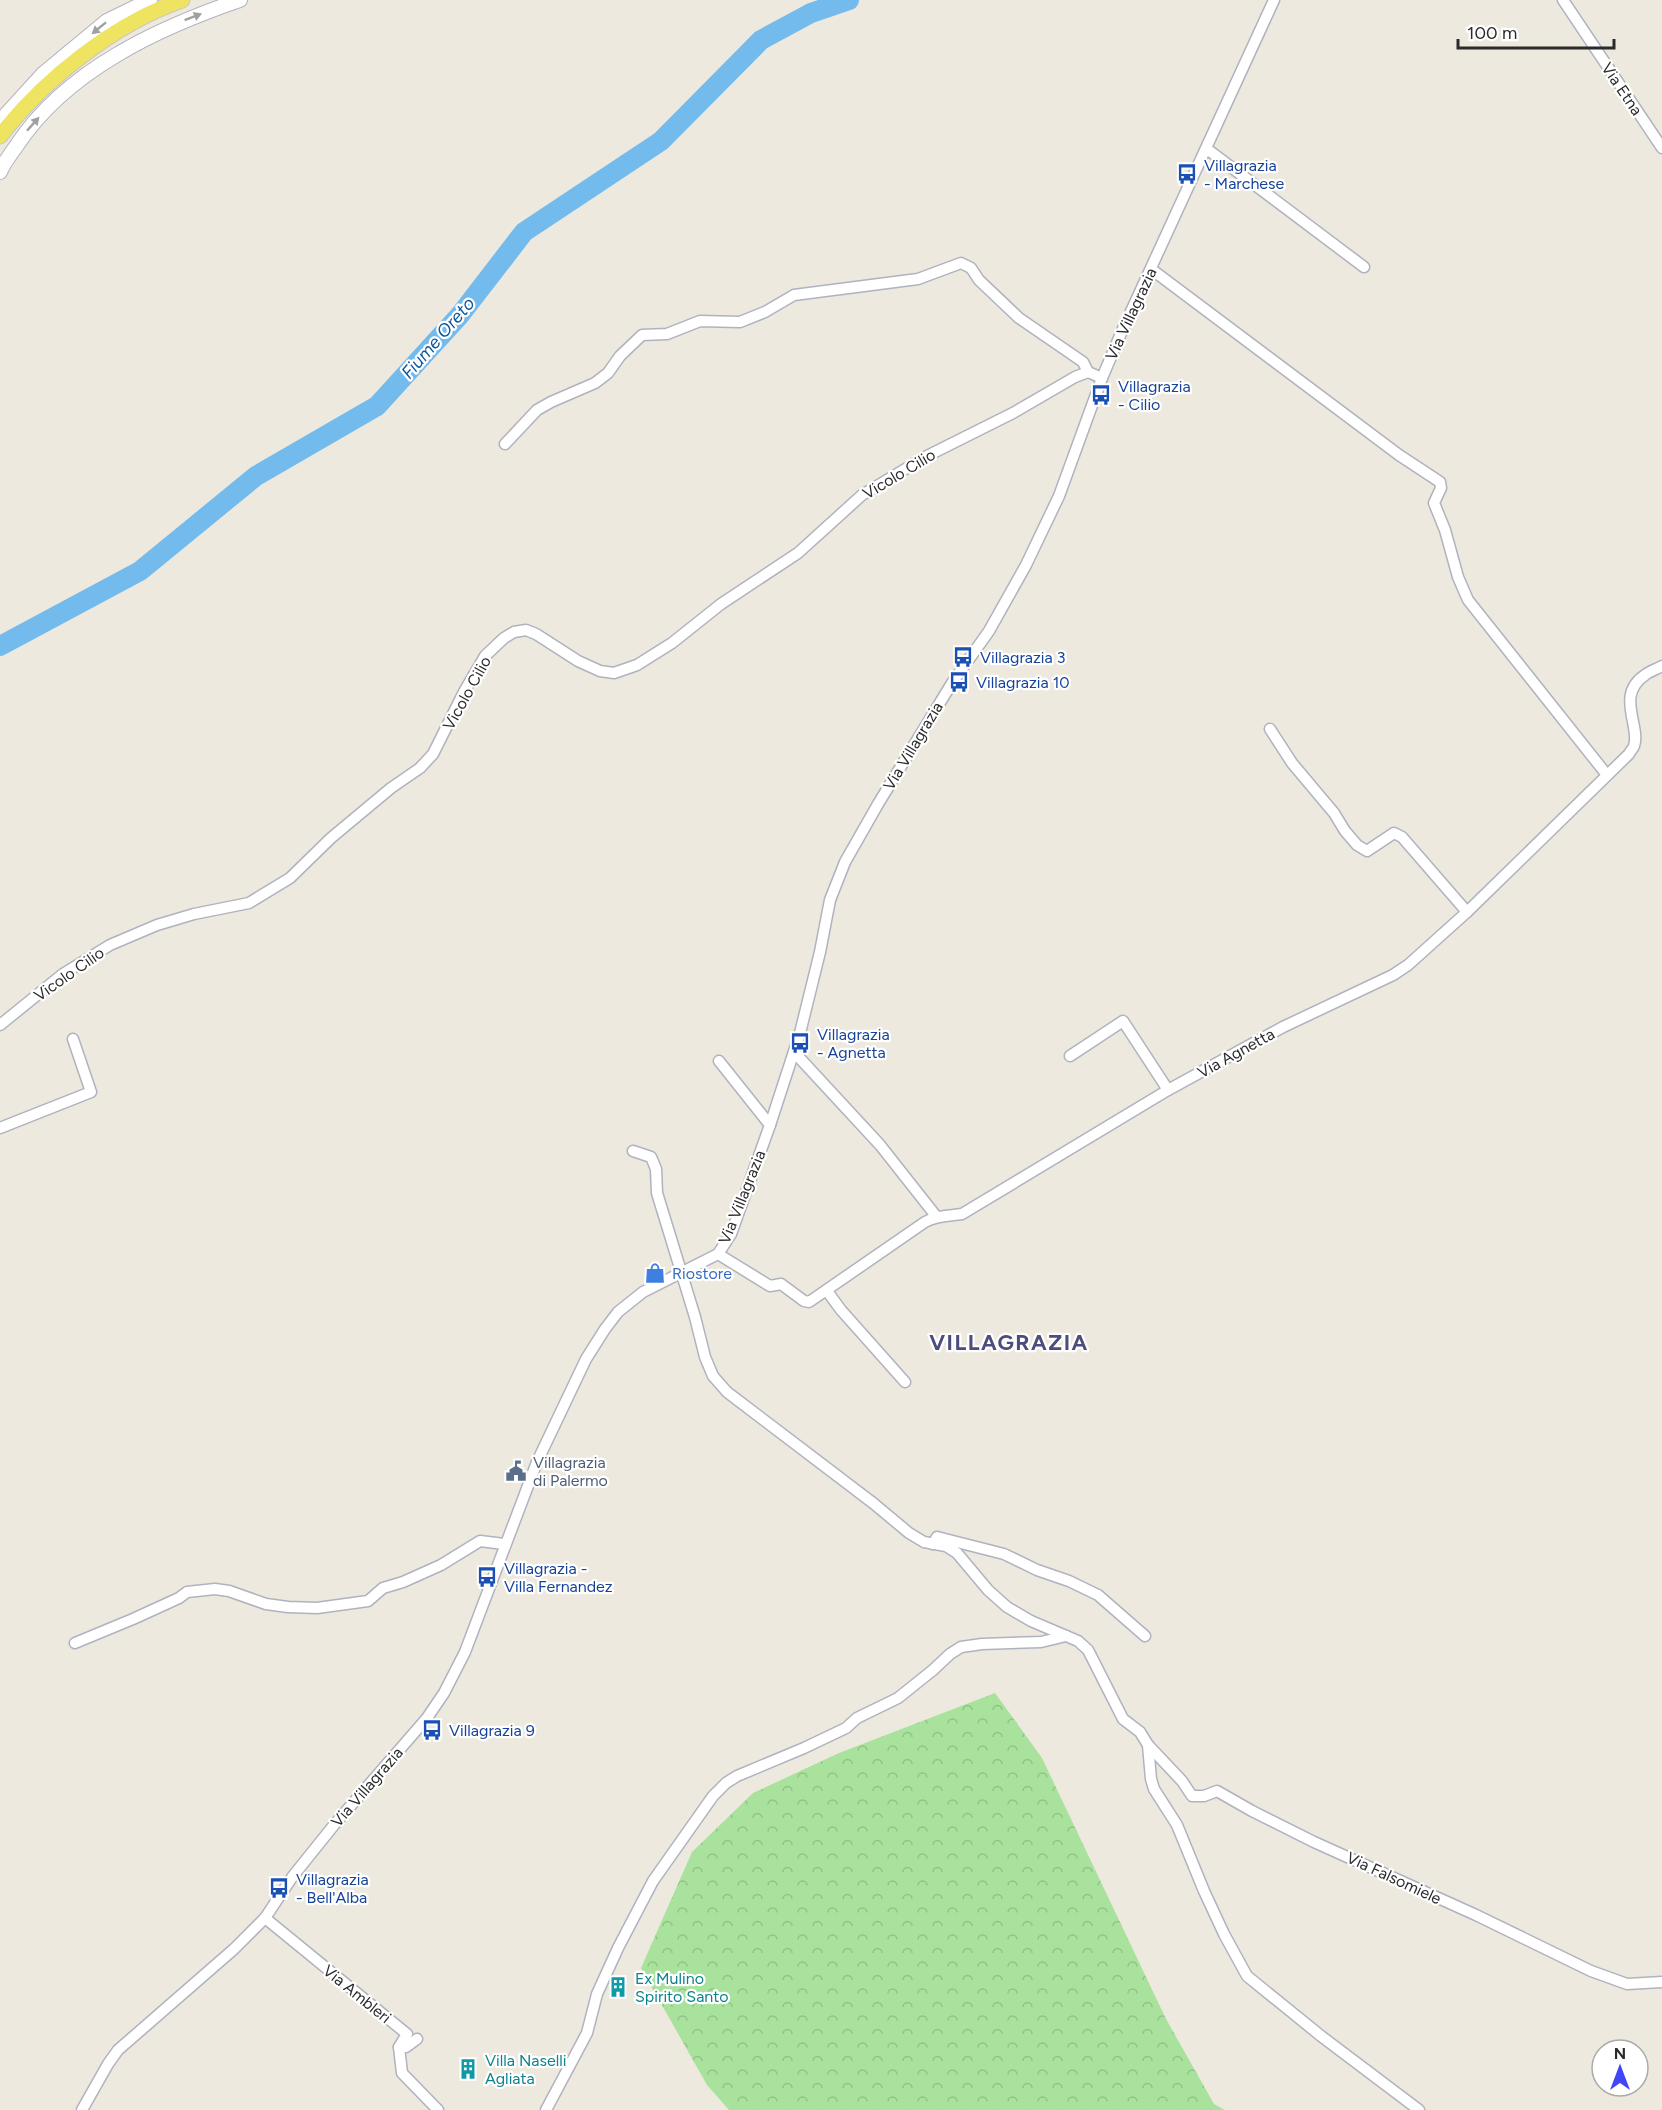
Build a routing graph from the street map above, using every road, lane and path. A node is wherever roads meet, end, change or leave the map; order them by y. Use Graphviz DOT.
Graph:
graph roads {
  1 [pos="150,0"];
  2 [pos="182,0"];
  3 [pos="240,0"];
  4 [pos="1274,0"];
  5 [pos="1563,0"];
  6 [pos="0,121"];
  7 [pos="0,136"];
  8 [pos="1662,148"];
  9 [pos="1207,149"];
  10 [pos="0,172"];
  11 [pos="1364,267"];
  12 [pos="1152,269"];
  13 [pos="1088,372"];
  14 [pos="1102,378"];
  15 [pos="505,444"];
  16 [pos="1662,666"];
  17 [pos="1270,729"];
  18 [pos="1607,775"];
  19 [pos="1467,912"];
  20 [pos="0,1025"];
  21 [pos="73,1039"];
  22 [pos="794,1052"];
  23 [pos="1070,1056"];
  24 [pos="718,1061"];
  25 [pos="1168,1090"];
  26 [pos="770,1125"];
  27 [pos="0,1128"];
  28 [pos="633,1151"];
  29 [pos="936,1216"];
  30 [pos="718,1254"];
  31 [pos="680,1275"];
  32 [pos="827,1291"];
  33 [pos="905,1382"];
  34 [pos="504,1544"];
  35 [pos="933,1544"];
  36 [pos="1066,1636"];
  37 [pos="1145,1636"];
  38 [pos="75,1643"];
  39 [pos="1148,1744"];
  40 [pos="265,1918"];
  41 [pos="1662,1982"];
  42 [pos="417,2039"];
  43 [pos="399,2047"];
  44 [pos="82,2110"];
  45 [pos="438,2110"];
  46 [pos="546,2110"];
  47 [pos="1419,2110"];
  1 -- 6 [label="main road, one-way"];
  2 -- 7 [label="main road"];
  10 -- 3 [label="main road, one-way"];
  4 -- 9 [label="street, Via Villagrazia"];
  5 -- 8 [label="street, Via Etna"];
  9 -- 11 [label="street"];
  9 -- 12 [label="street, Via Villagrazia"];
  12 -- 14 [label="street, Via Villagrazia"];
  12 -- 18 [label="street"];
  13 -- 14 [label="street"];
  13 -- 15 [label="street"];
  13 -- 20 [label="street, Vicolo Cilio"];
  14 -- 22 [label="street, Via Villagrazia"];
  16 -- 18 [label="street, Via Agnetta"];
  17 -- 19 [label="street"];
  18 -- 19 [label="street, Via Agnetta"];
  19 -- 25 [label="street, Via Agnetta"];
  21 -- 27 [label="street"];
  22 -- 26 [label="street, Via Villagrazia"];
  22 -- 29 [label="street"];
  23 -- 25 [label="street"];
  24 -- 26 [label="street"];
  25 -- 29 [label="street, Via Agnetta"];
  26 -- 30 [label="street, Via Villagrazia"];
  28 -- 31 [label="street"];
  29 -- 32 [label="street, Via Agnetta"];
  30 -- 31 [label="street, Via Villagrazia"];
  30 -- 32 [label="street, Via Agnetta"];
  31 -- 34 [label="street, Via Villagrazia"];
  31 -- 35 [label="street"];
  32 -- 33 [label="street"];
  34 -- 38 [label="street"];
  34 -- 40 [label="street, Via Villagrazia"];
  35 -- 36 [label="street"];
  35 -- 37 [label="street"];
  36 -- 39 [label="street"];
  36 -- 46 [label="street"];
  39 -- 41 [label="street, Via Falsomiele"];
  39 -- 47 [label="street"];
  40 -- 43 [label="street, Via Ambleri"];
  40 -- 44 [label="street, Via Villagrazia"];
  42 -- 43 [label="street"];
  43 -- 45 [label="street, Via Ambleri"];
}
